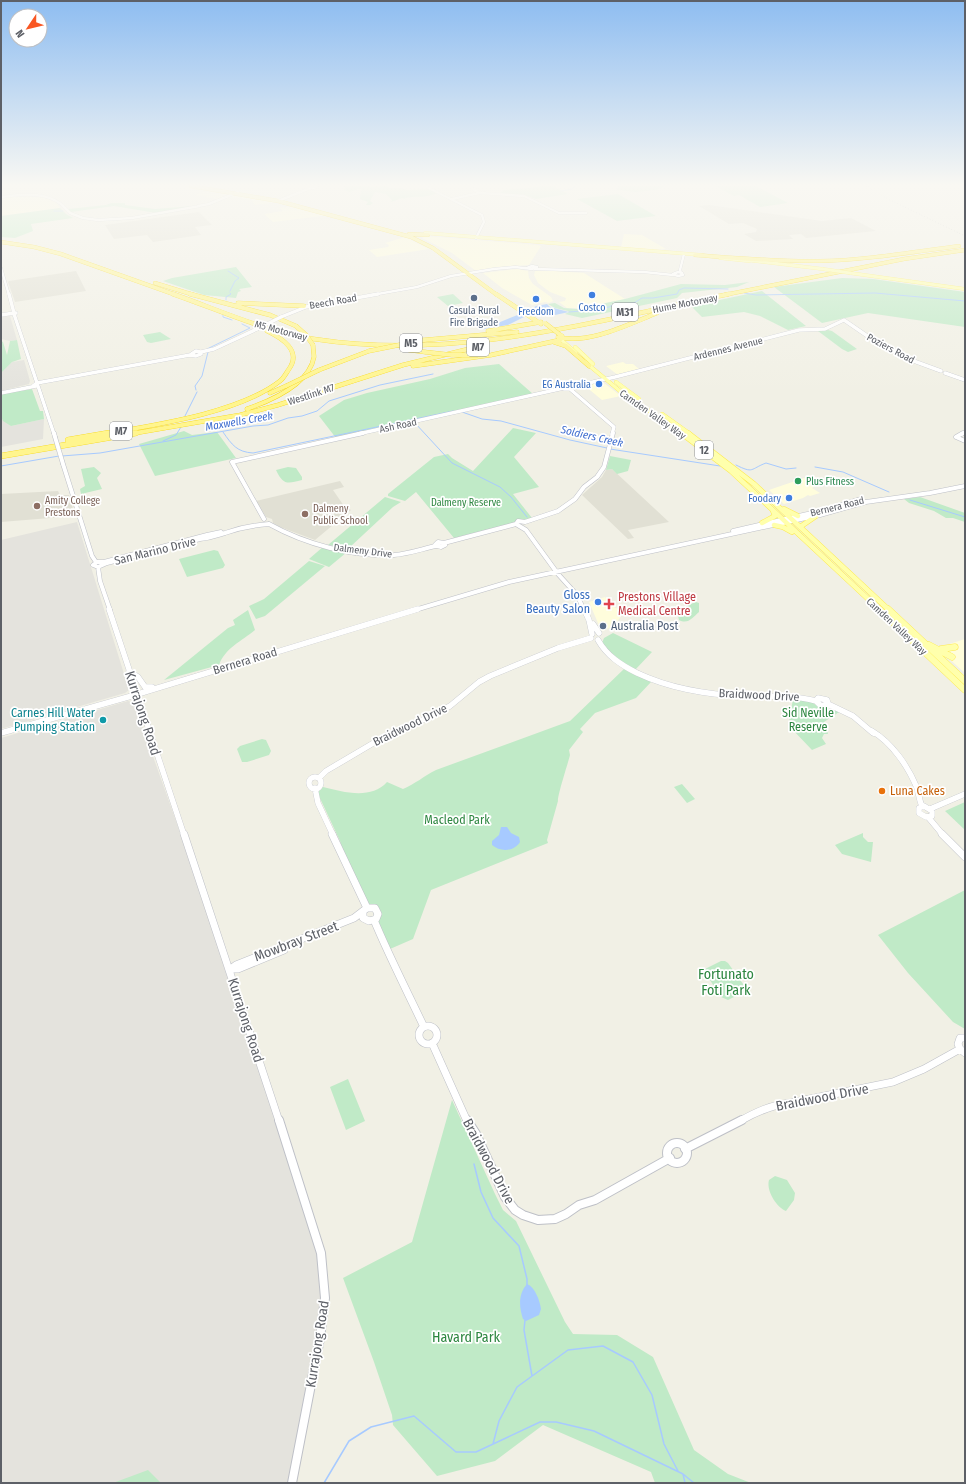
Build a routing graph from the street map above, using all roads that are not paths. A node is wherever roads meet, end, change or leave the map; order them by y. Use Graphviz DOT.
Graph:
graph roads {
  1 [pos="65,255"];
  2 [pos="68,255"];
  3 [pos="443,255"];
  4 [pos="447,255"];
  5 [pos="681,255"];
  6 [pos="682,255"];
  7 [pos="694,255"];
  8 [pos="707,255"];
  9 [pos="711,255"];
  10 [pos="885,255"];
  11 [pos="908,255"];
  12 [pos="929,255"];
  13 [pos="97,264"];
  14 [pos="780,264"];
  15 [pos="1,268"];
  16 [pos="468,273"];
  17 [pos="674,273"];
  18 [pos="158,284"];
  19 [pos="965,288"];
  20 [pos="732,294"];
  21 [pos="207,306"];
  22 [pos="279,306"];
  23 [pos="304,306"];
  24 [pos="296,310"];
  25 [pos="13,314"];
  26 [pos="1,315"];
  27 [pos="531,316"];
  28 [pos="844,320"];
  29 [pos="542,323"];
  30 [pos="560,325"];
  31 [pos="512,326"];
  32 [pos="571,326"];
  33 [pos="562,337"];
  34 [pos="430,339"];
  35 [pos="333,342"];
  36 [pos="553,342"];
  37 [pos="521,349"];
  38 [pos="589,366"];
  39 [pos="610,378"];
  40 [pos="605,379"];
  41 [pos="965,380"];
  42 [pos="36,385"];
  43 [pos="570,388"];
  44 [pos="1,392"];
  45 [pos="308,395"];
  46 [pos="193,417"];
  47 [pos="191,423"];
  48 [pos="965,432"];
  49 [pos="965,440"];
  50 [pos="1,452"];
  51 [pos="1,456"];
  52 [pos="965,482"];
  53 [pos="965,486"];
  54 [pos="779,507"];
  55 [pos="773,511"];
  56 [pos="798,516"];
  57 [pos="816,516"];
  58 [pos="792,519"];
  59 [pos="784,521"];
  60 [pos="263,522"];
  61 [pos="525,523"];
  62 [pos="762,523"];
  63 [pos="518,525"];
  64 [pos="774,525"];
  65 [pos="800,527"];
  66 [pos="710,538"];
  67 [pos="804,540"];
  68 [pos="99,564"];
  69 [pos="559,572"];
  70 [pos="909,629"];
  71 [pos="599,634"];
  72 [pos="591,636"];
  73 [pos="598,640"];
  74 [pos="955,647"];
  75 [pos="936,648"];
  76 [pos="952,657"];
  77 [pos="129,671"];
  78 [pos="965,681"];
  79 [pos="156,687"];
  80 [pos="965,690"];
  81 [pos="137,694"];
  82 [pos="1,733"];
  83 [pos="319,778"];
  84 [pos="315,788"];
  85 [pos="965,794"];
  86 [pos="922,806"];
  87 [pos="930,809"];
  88 [pos="928,817"];
  89 [pos="965,858"];
  90 [pos="365,910"];
  91 [pos="365,920"];
  92 [pos="374,920"];
  93 [pos="230,970"];
  94 [pos="424,1027"];
  95 [pos="965,1038"];
  96 [pos="432,1043"];
  97 [pos="962,1051"];
  98 [pos="686,1149"];
  99 [pos="670,1158"];
  100 [pos="292,1483"];
  1 -- 21 [label="highway, M5 Motorway / M5"];
  2 -- 13 [label="highway, M5 Motorway / M5"];
  3 -- 16 [label="highway, Camden Valley Way"];
  4 -- 16 [label="highway, Camden Valley Way"];
  5 -- 17 [label="street"];
  6 -- 17 [label="street"];
  7 -- 14 [label="main road"];
  8 -- 14 [label="main road"];
  9 -- 10 [label="highway"];
  11 -- 30 [label="highway, Hume Motorway / M31"];
  12 -- 20 [label="highway, Hume Motorway / M31"];
  13 -- 18 [label="highway"];
  13 -- 30 [label="highway, M5 Motorway / M5"];
  14 -- 19 [label="main road, bridge"];
  15 -- 25 [label="street, Kurrajong Road"];
  16 -- 17 [label="street, Beech Road"];
  16 -- 23 [label="street, Beech Road"];
  16 -- 24 [label="street, Beech Road"];
  16 -- 27 [label="highway, Camden Valley Way"];
  16 -- 29 [label="highway, Camden Valley Way"];
  18 -- 22 [label="highway"];
  18 -- 47 [label="highway, M7, bridge"];
  20 -- 32 [label="highway, Hume Motorway / M31"];
  20 -- 33 [label="highway"];
  21 -- 35 [label="highway, M5 Motorway / M5"];
  21 -- 46 [label="highway, M5"];
  22 -- 23 [label="highway"];
  22 -- 24 [label="highway"];
  23 -- 24 [label="street, Beech Road"];
  24 -- 42 [label="street, Beech Road, bridge"];
  25 -- 26 [label="street"];
  25 -- 42 [label="street, Kurrajong Road"];
  27 -- 29 [label="highway, Camden Valley Way"];
  27 -- 31 [label="highway"];
  28 -- 39 [label="street, Ardennes Avenue"];
  28 -- 41 [label="street, Poziers Road"];
  29 -- 31 [label="highway"];
  29 -- 33 [label="highway, Camden Valley Way, bridge"];
  30 -- 34 [label="highway, Westlink M7 / M7"];
  31 -- 34 [label="highway"];
  32 -- 35 [label="highway, M5 Motorway / M5"];
  32 -- 45 [label="highway, Westlink M7 / M7"];
  33 -- 36 [label="highway"];
  33 -- 38 [label="main road, Camden Valley Way / 12"];
  33 -- 39 [label="main road, Camden Valley Way / 12"];
  34 -- 46 [label="highway, Westlink M7 / M7, bridge"];
  35 -- 37 [label="highway, bridge"];
  36 -- 37 [label="highway"];
  36 -- 38 [label="highway"];
  37 -- 45 [label="highway"];
  38 -- 40 [label="main road, Camden Valley Way / 12"];
  39 -- 40 [label="street"];
  39 -- 54 [label="main road, Camden Valley Way / 12"];
  40 -- 43 [label="street"];
  40 -- 55 [label="main road, Camden Valley Way / 12"];
  42 -- 44 [label="street"];
  42 -- 68 [label="street, Kurrajong Road, bridge"];
  43 -- 60 [label="street, Ash Road"];
  43 -- 61 [label="street"];
  45 -- 47 [label="highway, Westlink M7 / M7"];
  46 -- 50 [label="highway, Westlink M7 / M7"];
  47 -- 51 [label="highway, Westlink M7 / M7"];
  48 -- 49 [label="street"];
  52 -- 56 [label="street, Bernera Road"];
  53 -- 57 [label="street, Bernera Road"];
  54 -- 56 [label="main road"];
  54 -- 58 [label="main road, Camden Valley Way / 12"];
  55 -- 59 [label="main road, Camden Valley Way / 12"];
  55 -- 62 [label="main road"];
  56 -- 58 [label="street, Bernera Road"];
  57 -- 58 [label="street, Bernera Road"];
  57 -- 65 [label="main road"];
  58 -- 59 [label="street, Bernera Road"];
  58 -- 65 [label="main road, Camden Valley Way / 12"];
  59 -- 62 [label="street, Bernera Road"];
  59 -- 64 [label="street, Bernera Road"];
  59 -- 67 [label="main road, Camden Valley Way / 12"];
  60 -- 63 [label="street, Dalmeny Drive"];
  60 -- 68 [label="street, San Marino Drive"];
  61 -- 63 [label="street"];
  61 -- 69 [label="street"];
  62 -- 66 [label="street, Bernera Road"];
  63 -- 69 [label="street"];
  64 -- 66 [label="street, Bernera Road"];
  64 -- 67 [label="main road"];
  65 -- 70 [label="main road, Camden Valley Way / 12"];
  66 -- 69 [label="street, Bernera Road"];
  67 -- 80 [label="main road, Camden Valley Way / 12"];
  68 -- 77 [label="street, Kurrajong Road"];
  69 -- 71 [label="street"];
  69 -- 72 [label="street"];
  69 -- 79 [label="street, Bernera Road"];
  70 -- 75 [label="main road"];
  70 -- 78 [label="main road, Camden Valley Way / 12"];
  71 -- 72 [label="street, Braidwood Drive"];
  71 -- 73 [label="street"];
  72 -- 73 [label="street"];
  72 -- 83 [label="street, Braidwood Drive"];
  73 -- 86 [label="street, Braidwood Drive"];
  74 -- 75 [label="main road"];
  75 -- 76 [label="main road"];
  77 -- 79 [label="street"];
  77 -- 81 [label="street, Kurrajong Road"];
  79 -- 81 [label="street, Bernera Road"];
  81 -- 82 [label="street, Bernera Road"];
  81 -- 93 [label="street, Kurrajong Road"];
  83 -- 84 [label="street"];
  83 -- 84 [label="street"];
  84 -- 90 [label="street"];
  85 -- 87 [label="street"];
  86 -- 87 [label="street"];
  86 -- 88 [label="street"];
  87 -- 88 [label="street"];
  88 -- 89 [label="street"];
  90 -- 91 [label="street"];
  90 -- 92 [label="street"];
  90 -- 93 [label="street, Mowbray Street"];
  91 -- 92 [label="street"];
  91 -- 93 [label="street, Mowbray Street"];
  92 -- 94 [label="street"];
  93 -- 100 [label="street, Kurrajong Road"];
  94 -- 96 [label="street"];
  94 -- 96 [label="street"];
  95 -- 97 [label="street"];
  96 -- 99 [label="street, Braidwood Drive"];
  97 -- 98 [label="street, Braidwood Drive"];
  98 -- 99 [label="street"];
  98 -- 99 [label="street"];
}
